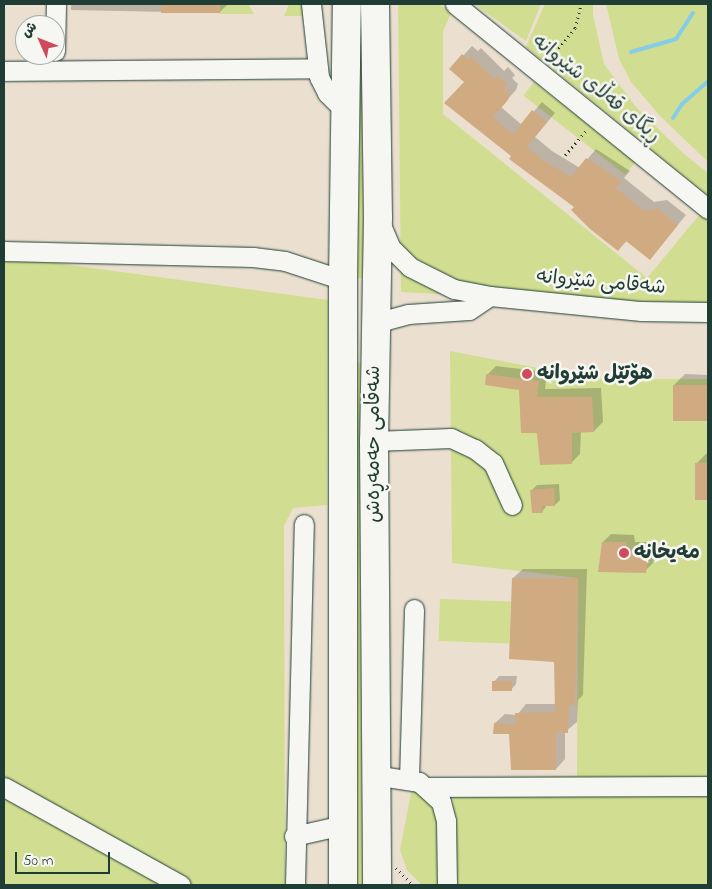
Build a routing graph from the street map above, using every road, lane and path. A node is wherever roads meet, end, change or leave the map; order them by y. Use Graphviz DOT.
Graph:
graph roads {
  1 [pos="311,4"];
  2 [pos="347,4"];
  3 [pos="374,4"];
  4 [pos="455,4"];
  5 [pos="581,4"];
  6 [pos="65,63"];
  7 [pos="42,65"];
  8 [pos="317,68"];
  9 [pos="4,71"];
  10 [pos="540,72"];
  11 [pos="346,112"];
  12 [pos="598,120"];
  13 [pos="565,155"];
  14 [pos="708,209"];
  15 [pos="378,216"];
  16 [pos="4,251"];
  17 [pos="343,280"];
  18 [pos="490,296"];
  19 [pos="708,312"];
  20 [pos="375,328"];
  21 [pos="374,440"];
  22 [pos="512,506"];
  23 [pos="304,524"];
  24 [pos="414,609"];
  25 [pos="374,775"];
  26 [pos="410,779"];
  27 [pos="708,786"];
  28 [pos="4,787"];
  29 [pos="428,787"];
  30 [pos="343,825"];
  31 [pos="294,836"];
  32 [pos="181,885"];
  33 [pos="295,885"];
  34 [pos="343,885"];
  35 [pos="377,885"];
  36 [pos="447,885"];
  1 -- 8 [label="street"];
  2 -- 11 [label="highway, شەقامی حەمەڕەش"];
  3 -- 15 [label="highway, شەقامی حەمەڕەش"];
  4 -- 10 [label="street, ڕیگای قەڵای شێروانە"];
  5 -- 10 [label="path"];
  6 -- 8 [label="street"];
  7 -- 9 [label="street"];
  8 -- 11 [label="street"];
  10 -- 12 [label="street, ڕیگای قەڵای شێروانە"];
  11 -- 17 [label="highway, شەقامی حەمەڕەش"];
  12 -- 13 [label="path"];
  12 -- 14 [label="street, ڕیگای قەڵای شێروانە"];
  15 -- 18 [label="street, شەقامی شێروانە"];
  15 -- 20 [label="highway, شەقامی حەمەڕەش"];
  16 -- 17 [label="street"];
  17 -- 30 [label="highway, شەقامی حەمەڕەش"];
  18 -- 19 [label="street, شەقامی شێروانە"];
  18 -- 20 [label="street"];
  20 -- 21 [label="highway, شەقامی حەمەڕەش"];
  21 -- 22 [label="street"];
  21 -- 25 [label="highway, شەقامی حەمەڕەش"];
  23 -- 31 [label="street"];
  24 -- 26 [label="street"];
  25 -- 26 [label="street"];
  25 -- 35 [label="highway, شەقامی حەمەڕەش"];
  26 -- 29 [label="street"];
  27 -- 29 [label="street"];
  28 -- 32 [label="street"];
  29 -- 36 [label="street"];
  30 -- 31 [label="street"];
  30 -- 34 [label="highway, شەقامی حەمەڕەش"];
  31 -- 33 [label="street"];
}
